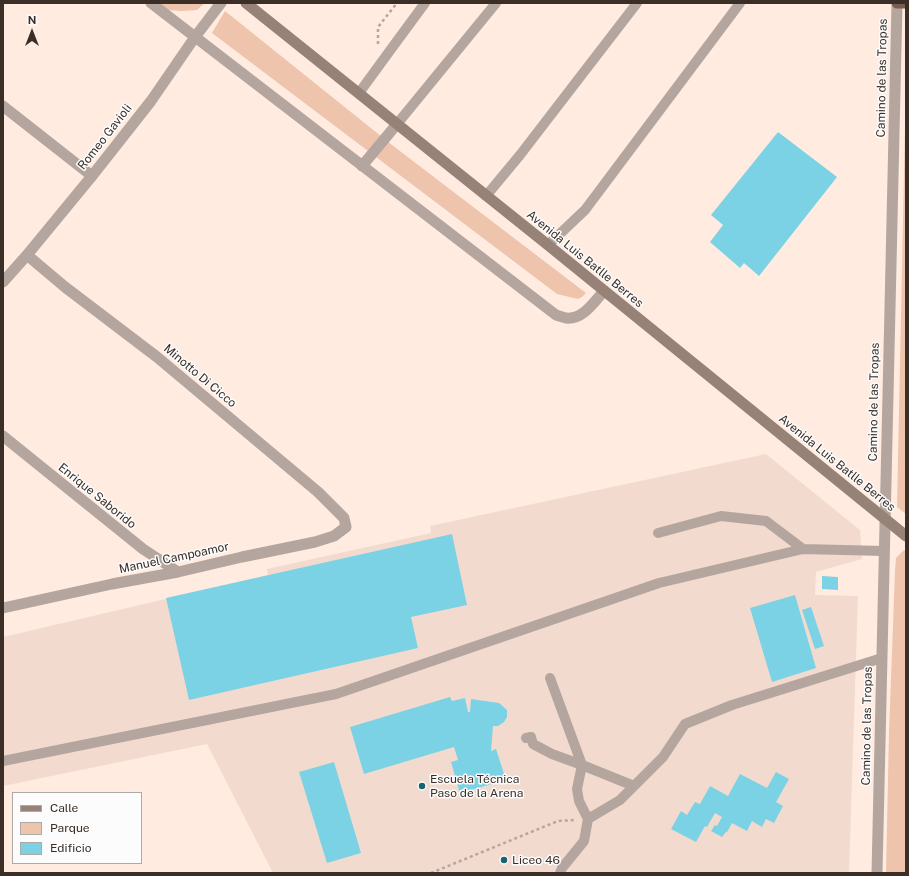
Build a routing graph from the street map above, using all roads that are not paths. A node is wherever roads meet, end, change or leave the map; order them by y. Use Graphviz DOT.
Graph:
graph roads {
  1 [pos="150,3"];
  2 [pos="221,3"];
  3 [pos="246,3"];
  4 [pos="425,3"];
  5 [pos="496,3"];
  6 [pos="637,3"];
  7 [pos="740,3"];
  8 [pos="897,3"];
  9 [pos="906,3"];
  10 [pos="195,37"];
  11 [pos="359,93"];
  12 [pos="3,106"];
  13 [pos="396,124"];
  14 [pos="362,166"];
  15 [pos="92,176"];
  16 [pos="486,196"];
  17 [pos="548,245"];
  18 [pos="27,256"];
  19 [pos="3,282"];
  20 [pos="604,291"];
  21 [pos="3,436"];
  22 [pos="885,519"];
  23 [pos="346,527"];
  24 [pos="658,533"];
  25 [pos="906,536"];
  26 [pos="803,549"];
  27 [pos="884,551"];
  28 [pos="178,572"];
  29 [pos="3,608"];
  30 [pos="882,658"];
  31 [pos="550,678"];
  32 [pos="526,738"];
  33 [pos="3,761"];
  34 [pos="582,765"];
  35 [pos="634,786"];
  36 [pos="588,819"];
  37 [pos="560,873"];
  38 [pos="877,873"];
  1 -- 10 [label="street"];
  2 -- 10 [label="street, Romeo Gavioli"];
  3 -- 11 [label="main road, Avenida Luis Batlle Berres"];
  4 -- 11 [label="lane"];
  5 -- 13 [label="lane"];
  6 -- 16 [label="lane"];
  7 -- 17 [label="lane"];
  8 -- 9 [label="highway"];
  8 -- 22 [label="street, Camino de las Tropas"];
  10 -- 14 [label="street"];
  10 -- 15 [label="street, Romeo Gavioli"];
  11 -- 13 [label="main road, Avenida Luis Batlle Berres"];
  12 -- 15 [label="street"];
  13 -- 14 [label="street"];
  13 -- 16 [label="main road, Avenida Luis Batlle Berres"];
  14 -- 20 [label="street"];
  15 -- 18 [label="street, Romeo Gavioli"];
  16 -- 17 [label="main road, Avenida Luis Batlle Berres"];
  17 -- 20 [label="main road, Avenida Luis Batlle Berres"];
  18 -- 19 [label="street, Romeo Gavioli"];
  18 -- 23 [label="street, Minotto Di Cicco"];
  20 -- 22 [label="main road, Avenida Luis Batlle Berres"];
  21 -- 28 [label="street, Enrique Saborido"];
  22 -- 25 [label="main road, Avenida Luis Batlle Berres"];
  22 -- 27 [label="street, Camino de las Tropas"];
  23 -- 28 [label="street, Manuel Campoamor"];
  24 -- 26 [label="lane"];
  26 -- 27 [label="lane"];
  26 -- 33 [label="lane"];
  27 -- 30 [label="street, Camino de las Tropas"];
  28 -- 29 [label="street, Manuel Campoamor"];
  30 -- 35 [label="lane"];
  30 -- 38 [label="street, Camino de las Tropas"];
  31 -- 34 [label="lane"];
  32 -- 34 [label="lane"];
  34 -- 35 [label="lane"];
  34 -- 36 [label="lane"];
  35 -- 36 [label="lane"];
  36 -- 37 [label="lane"];
}
